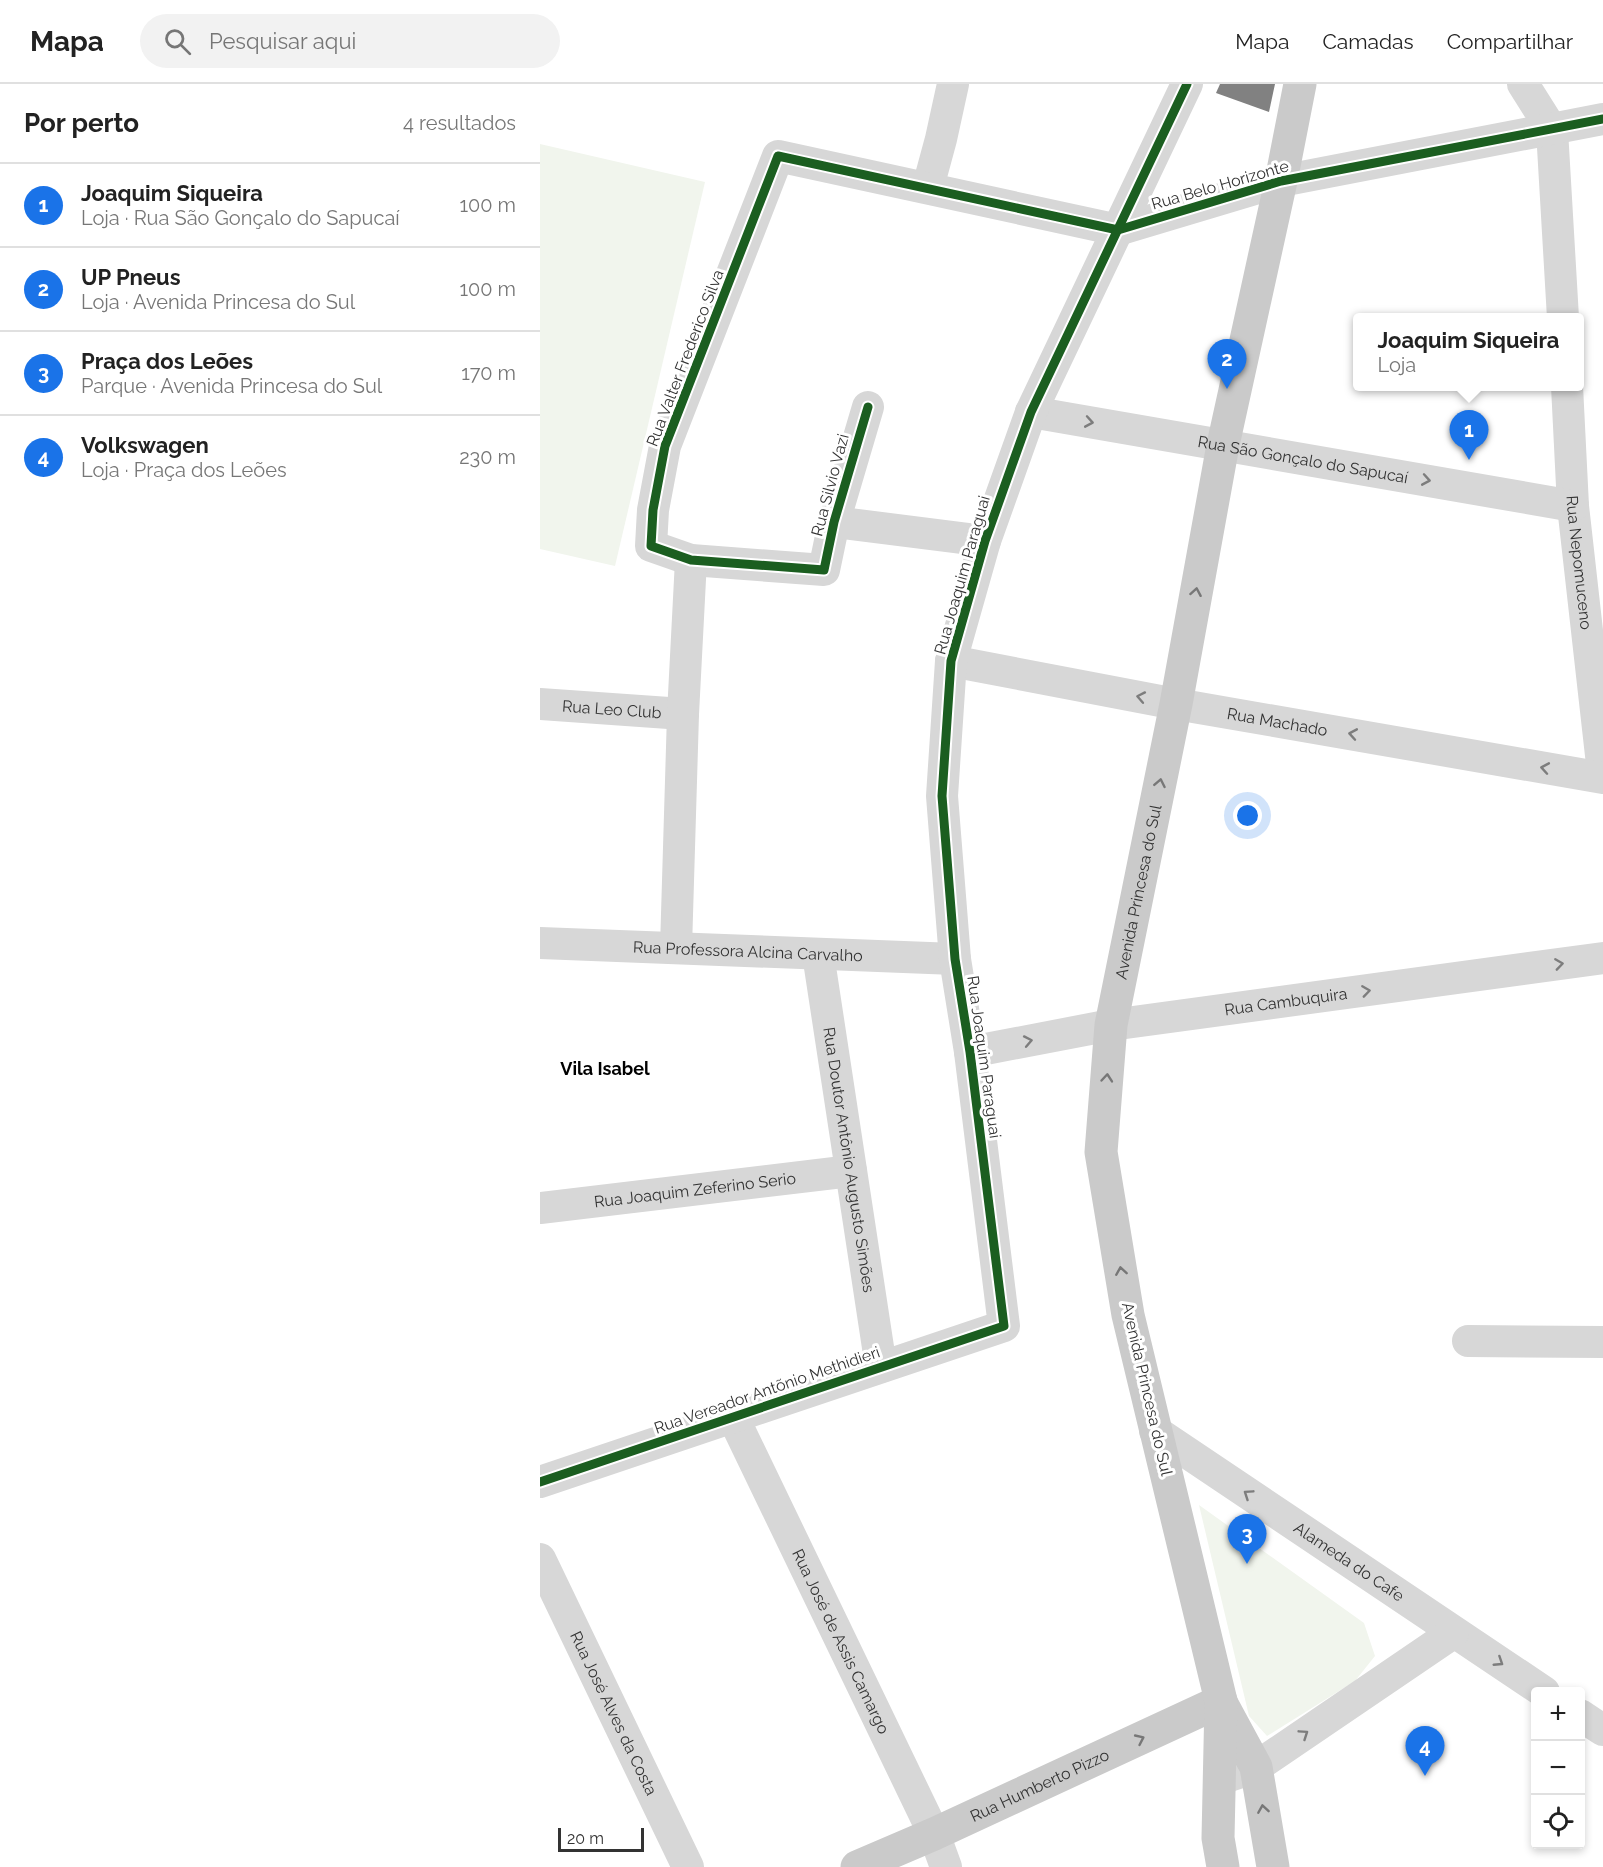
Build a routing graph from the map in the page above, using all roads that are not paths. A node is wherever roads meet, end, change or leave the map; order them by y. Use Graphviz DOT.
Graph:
graph roads {
  1 [pos="953,84"];
  2 [pos="1186,84"];
  3 [pos="1300,84"];
  4 [pos="1523,84"];
  5 [pos="1599,118"];
  6 [pos="1552,130"];
  7 [pos="778,156"];
  8 [pos="1281,181"];
  9 [pos="928,187"];
  10 [pos="1118,230"];
  11 [pos="1563,313"];
  12 [pos="1567,391"];
  13 [pos="868,407"];
  14 [pos="1031,412"];
  15 [pos="1223,445"];
  16 [pos="1573,506"];
  17 [pos="834,522"];
  18 [pos="985,541"];
  19 [pos="691,560"];
  20 [pos="824,570"];
  21 [pos="951,661"];
  22 [pos="540,704"];
  23 [pos="1176,704"];
  24 [pos="682,714"];
  25 [pos="1603,776"];
  26 [pos="540,943"];
  27 [pos="676,948"];
  28 [pos="818,954"];
  29 [pos="1603,958"];
  30 [pos="955,959"];
  31 [pos="1111,1025"];
  32 [pos="970,1053"];
  33 [pos="851,1171"];
  34 [pos="540,1208"];
  35 [pos="1004,1326"];
  36 [pos="1468,1341"];
  37 [pos="1603,1341"];
  38 [pos="881,1367"];
  39 [pos="733,1417"];
  40 [pos="1155,1431"];
  41 [pos="540,1482"];
  42 [pos="540,1559"];
  43 [pos="1453,1633"];
  44 [pos="1536,1687"];
  45 [pos="1221,1701"];
  46 [pos="1585,1718"];
  47 [pos="1603,1730"];
  48 [pos="1256,1767"];
  49 [pos="1220,1779"];
  50 [pos="934,1834"];
  51 [pos="688,1867"];
  52 [pos="857,1867"];
  53 [pos="946,1867"];
  54 [pos="1223,1867"];
  55 [pos="1273,1867"];
  1 -- 9 [label="street"];
  2 -- 10 [label="street, Rua Joaquim Paraguai"];
  3 -- 8 [label="main road, Avenida Princesa do Sul"];
  4 -- 6 [label="street"];
  5 -- 6 [label="street, Rua Belo Horizonte"];
  6 -- 8 [label="street, Rua Belo Horizonte"];
  6 -- 11 [label="street"];
  7 -- 9 [label="street, Rua Belo Horizonte"];
  7 -- 19 [label="street, Rua Valter Frederico Silva"];
  8 -- 10 [label="street, Rua Belo Horizonte"];
  8 -- 15 [label="main road, Avenida Princesa do Sul"];
  9 -- 10 [label="street, Rua Belo Horizonte"];
  10 -- 14 [label="street, Rua Joaquim Paraguai"];
  12 -- 16 [label="street, Rua Nepomuceno"];
  13 -- 17 [label="street, Rua Silvio Vazi"];
  14 -- 15 [label="street, Rua São Gonçalo do Sapucaí, one-way"];
  14 -- 18 [label="street, Rua Joaquim Paraguai"];
  15 -- 16 [label="street, Rua São Gonçalo do Sapucaí, one-way"];
  23 -- 15 [label="main road, Avenida Princesa do Sul, one-way"];
  16 -- 25 [label="street, Rua Nepomuceno"];
  17 -- 18 [label="street"];
  17 -- 20 [label="street, Rua Silvio Vazi"];
  18 -- 21 [label="street, Rua Joaquim Paraguai"];
  19 -- 20 [label="street, Rua Valter Frederico Silva"];
  19 -- 24 [label="street"];
  23 -- 21 [label="street, Rua Machado, one-way"];
  21 -- 30 [label="street, Rua Joaquim Paraguai"];
  22 -- 24 [label="street, Rua Leo Club"];
  25 -- 23 [label="street, Rua Machado, one-way"];
  31 -- 23 [label="main road, Avenida Princesa do Sul, one-way"];
  24 -- 27 [label="street"];
  26 -- 27 [label="street, Rua Professora Alcina Carvalho"];
  27 -- 28 [label="street, Rua Professora Alcina Carvalho"];
  28 -- 30 [label="street, Rua Professora Alcina Carvalho"];
  28 -- 33 [label="street, Rua Doutor Antônio Augusto Simões"];
  31 -- 29 [label="street, Rua Cambuquira, one-way"];
  30 -- 32 [label="street, Rua Joaquim Paraguai"];
  32 -- 31 [label="street, Rua Cambuquira, one-way"];
  40 -- 31 [label="main road, Avenida Princesa do Sul, one-way"];
  32 -- 35 [label="street, Rua Joaquim Paraguai"];
  33 -- 34 [label="street, Rua Joaquim Zeferino Serio"];
  33 -- 38 [label="street, Rua Doutor Antônio Augusto Simões"];
  35 -- 38 [label="street, Rua Vereador Antõnio Methidieri"];
  36 -- 37 [label="street"];
  38 -- 39 [label="street, Rua Vereador Antõnio Methidieri"];
  39 -- 41 [label="street, Rua Vereador Antõnio Methidieri"];
  39 -- 50 [label="street, Rua José de Assis Camargo"];
  43 -- 40 [label="street, Alameda do Cafe, one-way"];
  40 -- 45 [label="main road, Avenida Princesa do Sul"];
  42 -- 51 [label="street, Rua José Alves da Costa"];
  43 -- 44 [label="street, Alameda do Cafe, one-way"];
  48 -- 43 [label="street, one-way"];
  45 -- 48 [label="main road, Avenida Princesa do Sul"];
  45 -- 49 [label="main road, Avenida Princesa do Sul"];
  50 -- 45 [label="main road, Rua Humberto Pizzo, one-way"];
  46 -- 47 [label="street"];
  48 -- 49 [label="street"];
  55 -- 48 [label="main road, Avenida Princesa do Sul, one-way"];
  49 -- 54 [label="main road, Avenida Princesa do Sul"];
  50 -- 52 [label="main road, Rua Humberto Pizzo"];
  50 -- 53 [label="street, Rua José de Assis Camargo"];
}
